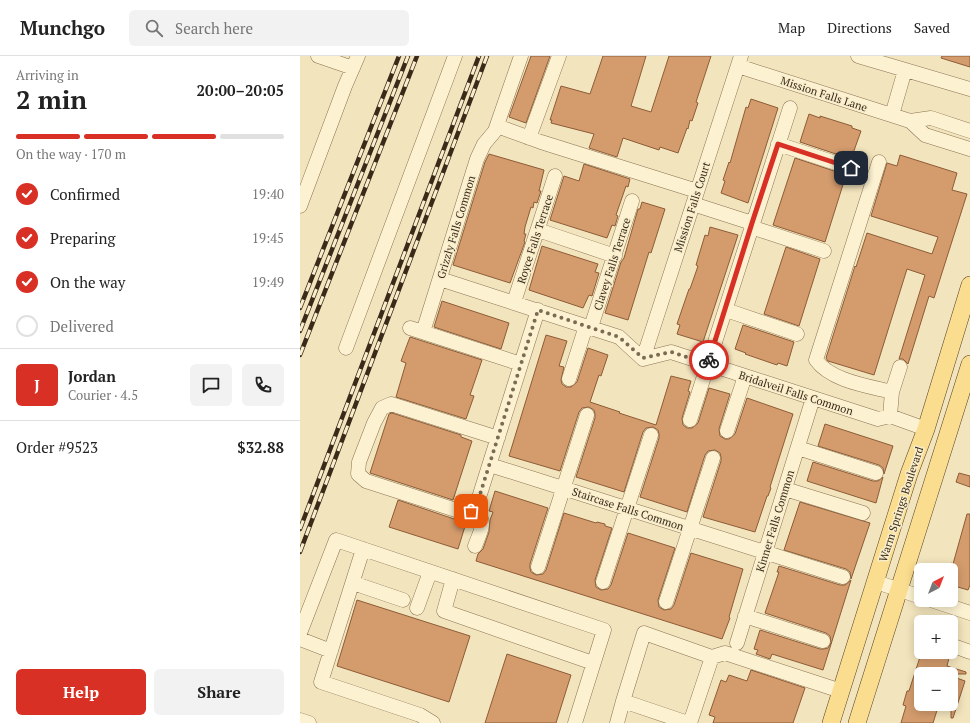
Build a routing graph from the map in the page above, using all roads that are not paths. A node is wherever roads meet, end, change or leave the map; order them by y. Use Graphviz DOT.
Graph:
graph roads {
  1 [pos="318,56"];
  2 [pos="455,56"];
  3 [pos="521,56"];
  4 [pos="559,56"];
  5 [pos="858,56"];
  6 [pos="740,61"];
  7 [pos="356,62"];
  8 [pos="905,70"];
  9 [pos="970,89"];
  10 [pos="790,108"];
  11 [pos="892,115"];
  12 [pos="910,121"];
  13 [pos="497,126"];
  14 [pos="970,131"];
  15 [pos="529,138"];
  16 [pos="778,144"];
  17 [pos="970,149"];
  18 [pos="879,162"];
  19 [pos="851,168"];
  20 [pos="555,176"];
  21 [pos="695,198"];
  22 [pos="632,201"];
  23 [pos="300,206"];
  24 [pos="751,225"];
  25 [pos="538,230"];
  26 [pos="824,251"];
  27 [pos="614,256"];
  28 [pos="440,279"];
  29 [pos="970,285"];
  30 [pos="514,302"];
  31 [pos="538,310"];
  32 [pos="726,310"];
  33 [pos="589,327"];
  34 [pos="797,334"];
  35 [pos="346,348"];
  36 [pos="643,358"];
  37 [pos="521,364"];
  38 [pos="708,364"];
  39 [pos="970,364"];
  40 [pos="900,367"];
  41 [pos="745,376"];
  42 [pos="569,379"];
  43 [pos="892,392"];
  44 [pos="813,398"];
  45 [pos="587,415"];
  46 [pos="890,416"];
  47 [pos="690,420"];
  48 [pos="926,430"];
  49 [pos="727,431"];
  50 [pos="651,435"];
  51 [pos="498,438"];
  52 [pos="798,448"];
  53 [pos="713,458"];
  54 [pos="490,465"];
  55 [pos="876,473"];
  56 [pos="563,488"];
  57 [pos="785,489"];
  58 [pos="476,507"];
  59 [pos="626,509"];
  60 [pos="863,513"];
  61 [pos="690,529"];
  62 [pos="475,546"];
  63 [pos="363,549"];
  64 [pos="765,553"];
  65 [pos="538,567"];
  66 [pos="430,572"];
  67 [pos="843,578"];
  68 [pos="453,580"];
  69 [pos="602,582"];
  70 [pos="876,582"];
  71 [pos="353,583"];
  72 [pos="899,589"];
  73 [pos="914,594"];
  74 [pos="403,600"];
  75 [pos="666,602"];
  76 [pos="952,607"];
  77 [pos="417,608"];
  78 [pos="970,613"];
  79 [pos="745,616"];
  80 [pos="300,633"];
  81 [pos="300,639"];
  82 [pos="823,641"];
  83 [pos="737,643"];
  84 [pos="958,648"];
  85 [pos="331,651"];
  86 [pos="970,652"];
  87 [pos="712,657"];
  88 [pos="594,663"];
  89 [pos="841,691"];
  90 [pos="864,700"];
  91 [pos="623,701"];
  92 [pos="300,720"];
  93 [pos="309,723"];
  94 [pos="433,723"];
  95 [pos="575,723"];
  96 [pos="616,723"];
  97 [pos="689,723"];
  98 [pos="831,723"];
  99 [pos="857,723"];
  1 -- 7 [label="street"];
  2 -- 35 [label="street"];
  3 -- 13 [label="street, Grizzly Falls Common"];
  4 -- 15 [label="street"];
  5 -- 8 [label="street"];
  6 -- 11 [label="street, Mission Falls Lane"];
  6 -- 21 [label="street, Mission Falls Court"];
  7 -- 23 [label="street"];
  8 -- 9 [label="street"];
  8 -- 11 [label="street"];
  10 -- 16 [label="street"];
  11 -- 12 [label="street, Mission Falls Lane"];
  12 -- 14 [label="street, Mission Falls Lane"];
  12 -- 17 [label="street, Mission Falls Lane"];
  13 -- 15 [label="street"];
  13 -- 28 [label="street, Grizzly Falls Common"];
  15 -- 21 [label="street"];
  16 -- 19 [label="street"];
  16 -- 24 [label="street"];
  18 -- 43 [label="street"];
  20 -- 25 [label="street, Royce Falls Terrace"];
  21 -- 24 [label="street"];
  21 -- 36 [label="street, Mission Falls Court"];
  22 -- 27 [label="street, Clavey Falls Terrace"];
  24 -- 26 [label="street"];
  24 -- 32 [label="street"];
  25 -- 27 [label="street"];
  25 -- 30 [label="street, Royce Falls Terrace"];
  27 -- 33 [label="street, Clavey Falls Terrace"];
  28 -- 30 [label="street"];
  28 -- 37 [label="street, Grizzly Falls Common"];
  29 -- 48 [label="main road, Warm Springs Boulevard"];
  30 -- 31 [label="street"];
  31 -- 33 [label="street"];
  31 -- 37 [label="street"];
  32 -- 34 [label="street"];
  32 -- 38 [label="street"];
  33 -- 36 [label="street"];
  33 -- 42 [label="street, Clavey Falls Terrace"];
  36 -- 38 [label="street, Bridalveil Falls Common"];
  37 -- 51 [label="street"];
  38 -- 41 [label="street, Bridalveil Falls Common"];
  38 -- 47 [label="street"];
  39 -- 72 [label="main road"];
  40 -- 43 [label="street"];
  41 -- 44 [label="street, Bridalveil Falls Common"];
  41 -- 49 [label="street"];
  43 -- 46 [label="street"];
  44 -- 46 [label="street, Bridalveil Falls Common"];
  44 -- 52 [label="street, Kinner Falls Common"];
  45 -- 56 [label="street"];
  46 -- 48 [label="street, Bridalveil Falls Common"];
  48 -- 70 [label="main road, Warm Springs Boulevard"];
  50 -- 59 [label="street"];
  51 -- 54 [label="street"];
  51 -- 58 [label="street"];
  52 -- 55 [label="street"];
  52 -- 57 [label="street, Kinner Falls Common"];
  53 -- 61 [label="street"];
  54 -- 56 [label="street, Staircase Falls Common"];
  54 -- 58 [label="street"];
  56 -- 59 [label="street, Staircase Falls Common"];
  56 -- 65 [label="street"];
  57 -- 60 [label="street"];
  57 -- 64 [label="street, Kinner Falls Common"];
  58 -- 62 [label="street"];
  59 -- 61 [label="street, Staircase Falls Common"];
  59 -- 69 [label="street"];
  61 -- 64 [label="street, Staircase Falls Common"];
  61 -- 75 [label="street"];
  63 -- 66 [label="street"];
  63 -- 71 [label="street"];
  63 -- 80 [label="street"];
  64 -- 67 [label="street, Staircase Falls Common"];
  64 -- 79 [label="street, Kinner Falls Common"];
  66 -- 68 [label="street"];
  66 -- 77 [label="street"];
  68 -- 88 [label="street"];
  68 -- 88 [label="street"];
  70 -- 72 [label="street"];
  70 -- 89 [label="main road, Warm Springs Boulevard"];
  71 -- 74 [label="street"];
  71 -- 85 [label="street"];
  72 -- 73 [label="street"];
  72 -- 90 [label="main road"];
  76 -- 78 [label="street"];
  79 -- 82 [label="street"];
  79 -- 83 [label="street, Kinner Falls Common"];
  81 -- 85 [label="street"];
  84 -- 86 [label="street"];
  85 -- 94 [label="street"];
  87 -- 89 [label="street"];
  87 -- 91 [label="street"];
  87 -- 97 [label="street"];
  88 -- 95 [label="street"];
  89 -- 90 [label="main road"];
  89 -- 98 [label="main road, Warm Springs Boulevard"];
  90 -- 99 [label="main road"];
  91 -- 96 [label="street"];
  91 -- 97 [label="street"];
  92 -- 93 [label="street"];
}
